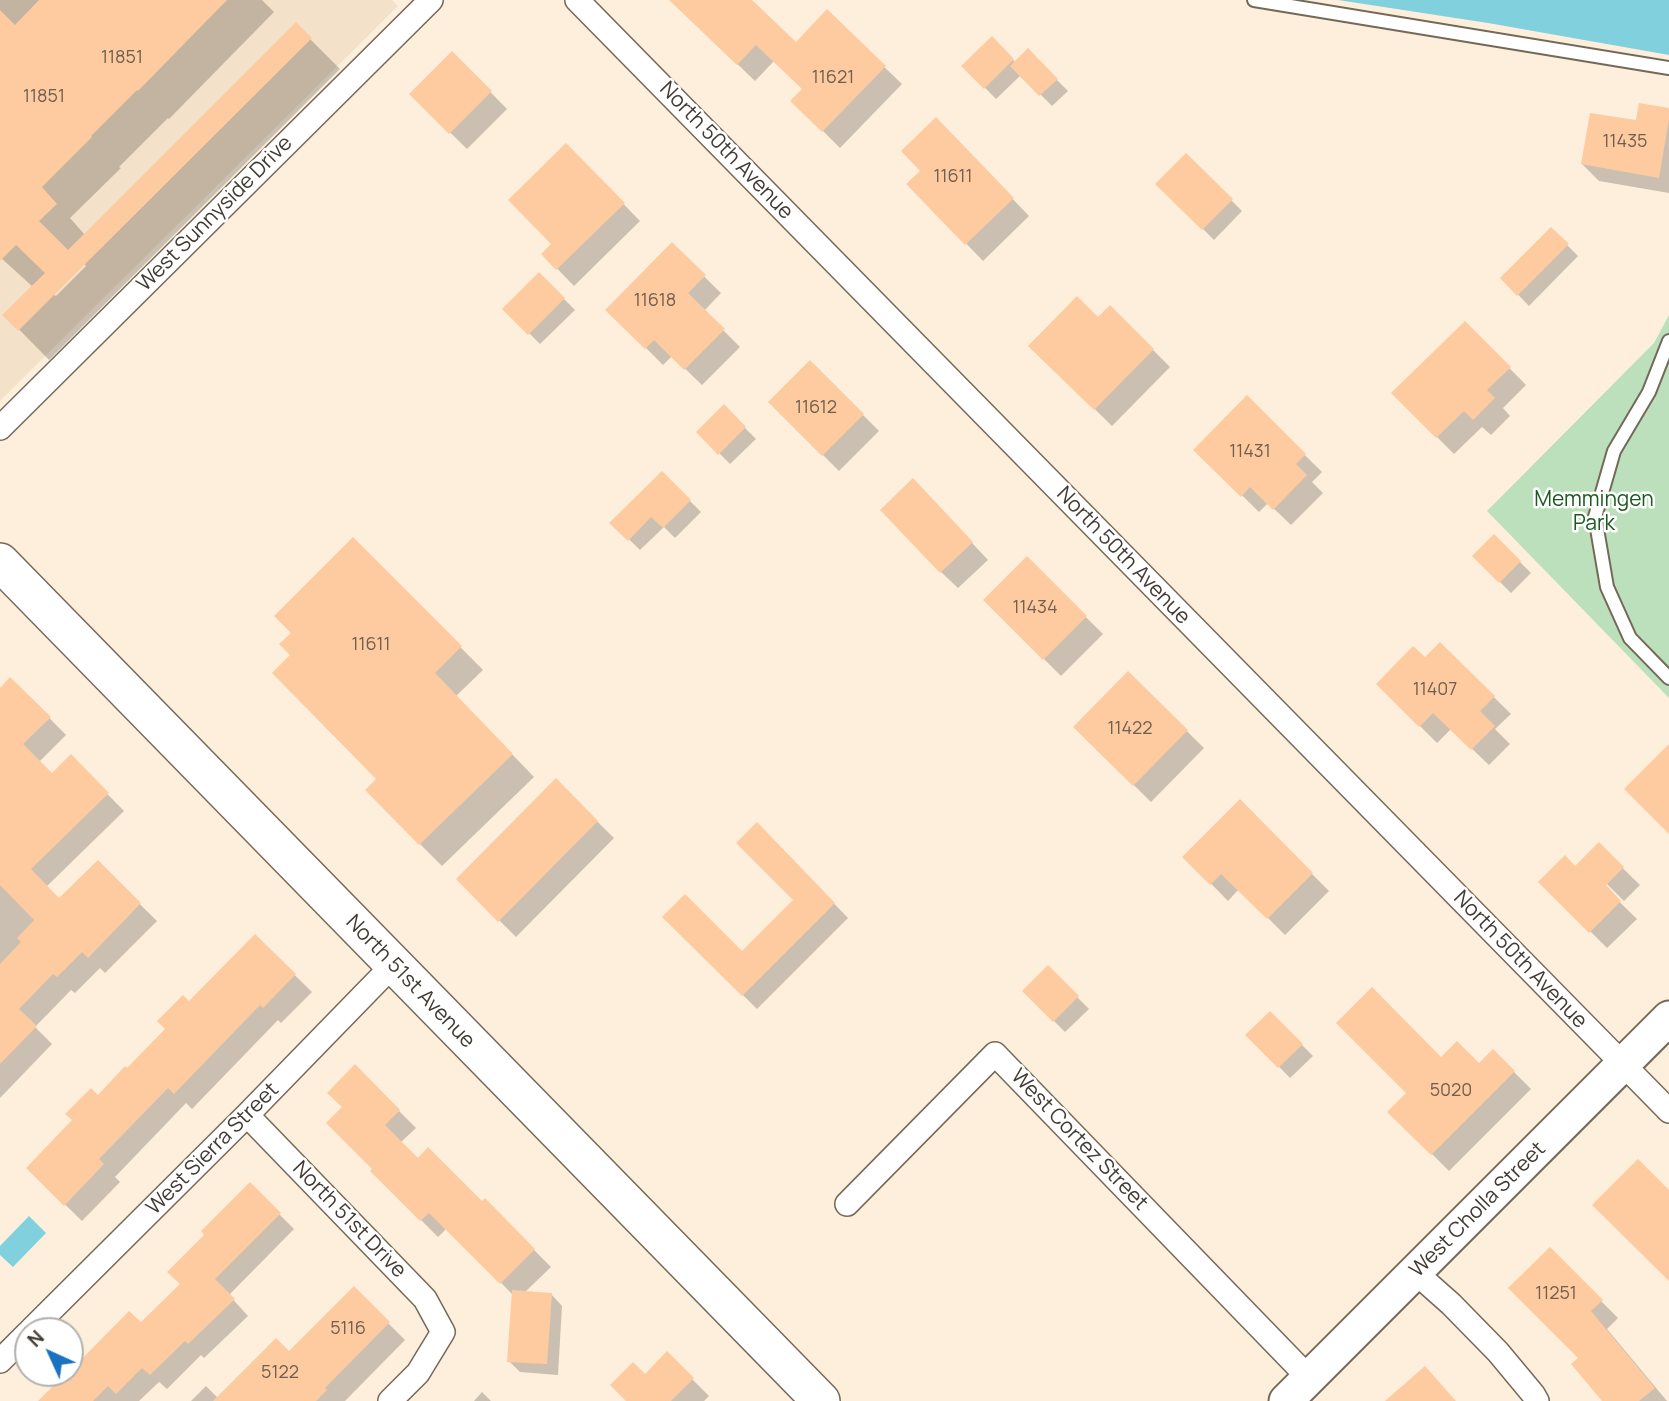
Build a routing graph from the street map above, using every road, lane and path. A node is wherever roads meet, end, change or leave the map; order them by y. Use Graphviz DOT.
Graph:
graph roads {
  1 [pos="431,0"];
  2 [pos="578,0"];
  3 [pos="1254,0"];
  4 [pos="1669,68"];
  5 [pos="1669,341"];
  6 [pos="0,428"];
  7 [pos="0,562"];
  8 [pos="1669,678"];
  9 [pos="393,965"];
  10 [pos="1669,1018"];
  11 [pos="1622,1064"];
  12 [pos="1669,1111"];
  13 [pos="247,1115"];
  14 [pos="847,1204"];
  15 [pos="1416,1273"];
  16 [pos="44,1317"];
  17 [pos="14,1347"];
  18 [pos="0,1361"];
  19 [pos="1298,1390"];
  20 [pos="390,1401"];
  21 [pos="821,1401"];
  22 [pos="1537,1401"];
  1 -- 6 [label="street, West Sunnyside Drive"];
  2 -- 11 [label="street, North 50th Avenue"];
  3 -- 4 [label="lane"];
  5 -- 8 [label="lane"];
  7 -- 9 [label="main road, North 51st Avenue"];
  9 -- 13 [label="street, West Sierra Street"];
  9 -- 21 [label="main road, North 51st Avenue"];
  10 -- 11 [label="street, West Cholla Street"];
  11 -- 12 [label="street, North 50th Avenue"];
  11 -- 15 [label="street, West Cholla Street"];
  13 -- 16 [label="street, West Sierra Street"];
  13 -- 20 [label="street, North 51st Drive"];
  14 -- 19 [label="street, West Cortez Street"];
  15 -- 19 [label="street, West Cholla Street"];
  15 -- 22 [label="street"];
  17 -- 18 [label="street, West Sierra Street"];
}
